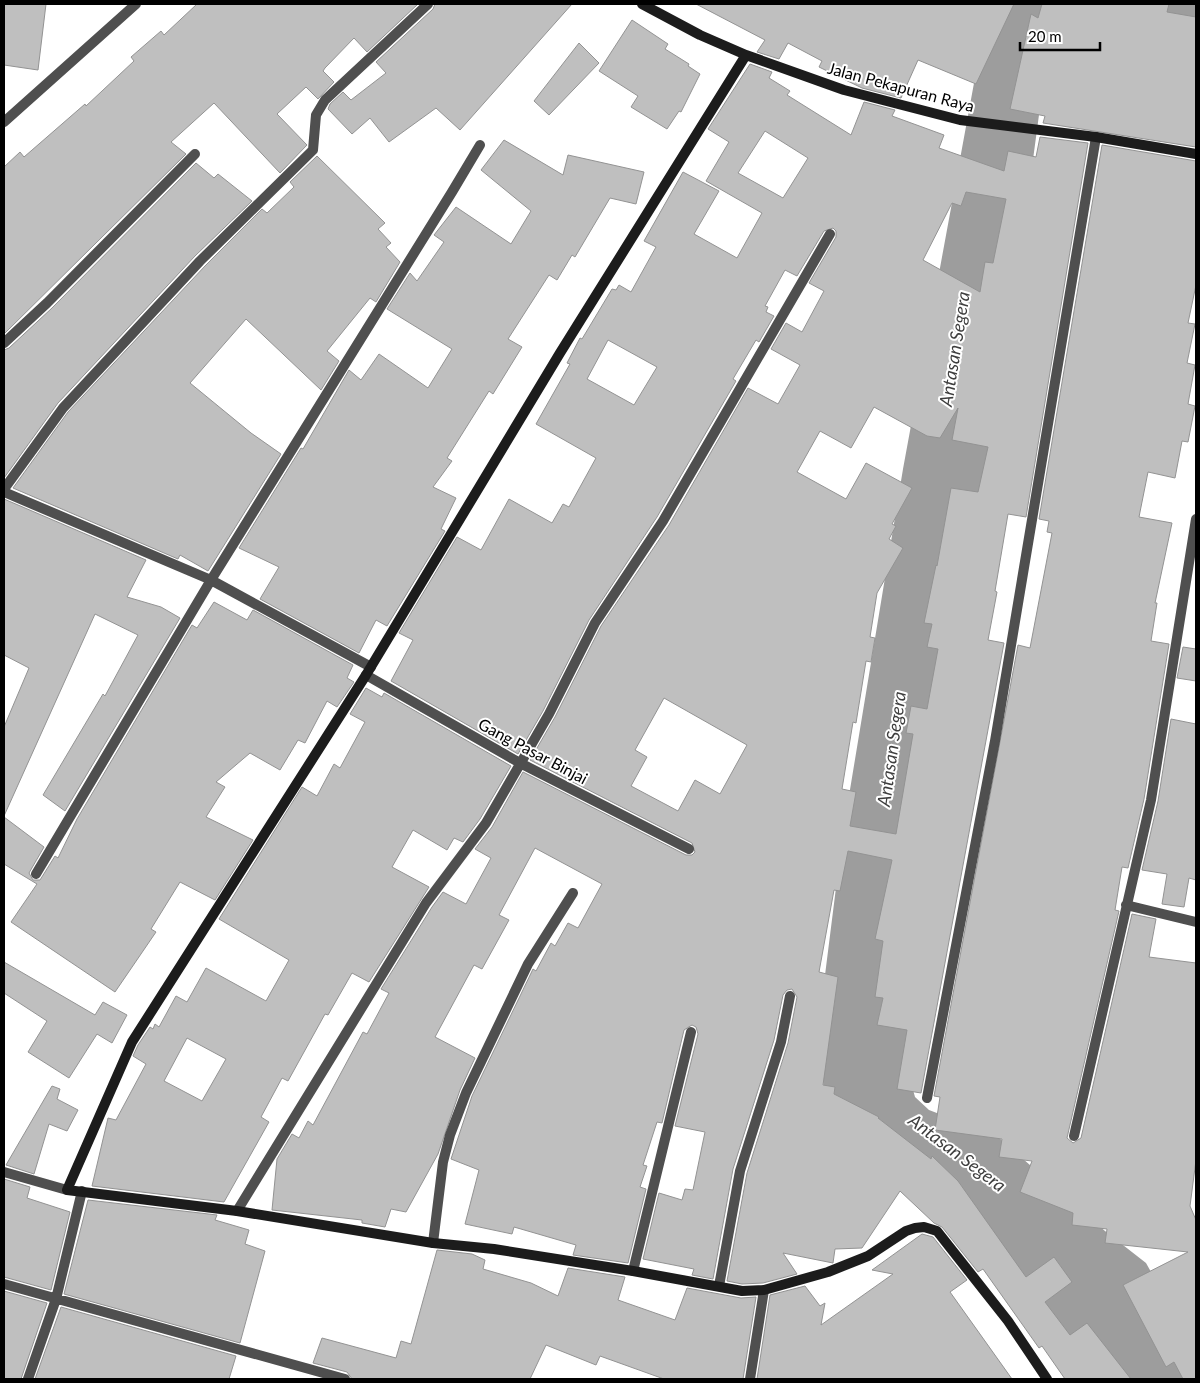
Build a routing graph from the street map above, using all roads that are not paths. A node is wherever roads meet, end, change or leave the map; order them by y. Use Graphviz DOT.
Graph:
graph roads {
  1 [pos="136,4"];
  2 [pos="428,4"];
  3 [pos="642,4"];
  4 [pos="746,54"];
  5 [pos="4,122"];
  6 [pos="1096,137"];
  7 [pos="480,144"];
  8 [pos="195,154"];
  9 [pos="1196,154"];
  10 [pos="830,234"];
  11 [pos="4,343"];
  12 [pos="4,491"];
  13 [pos="1196,519"];
  14 [pos="210,580"];
  15 [pos="369,671"];
  16 [pos="520,763"];
  17 [pos="689,849"];
  18 [pos="36,874"];
  19 [pos="573,893"];
  20 [pos="1126,905"];
  21 [pos="1196,922"];
  22 [pos="790,996"];
  23 [pos="691,1032"];
  24 [pos="928,1098"];
  25 [pos="1074,1136"];
  26 [pos="4,1172"];
  27 [pos="67,1190"];
  28 [pos="82,1191"];
  29 [pos="237,1211"];
  30 [pos="433,1243"];
  31 [pos="633,1271"];
  32 [pos="4,1284"];
  33 [pos="719,1286"];
  34 [pos="764,1290"];
  35 [pos="56,1298"];
  36 [pos="28,1379"];
  37 [pos="345,1379"];
  38 [pos="750,1379"];
  39 [pos="1047,1379"];
  1 -- 5 [label="street"];
  2 -- 12 [label="street"];
  3 -- 4 [label="street, Jalan Pekapuran Raya"];
  4 -- 6 [label="street, Jalan Pekapuran Raya"];
  4 -- 15 [label="street"];
  6 -- 9 [label="street, Jalan Pekapuran Raya"];
  6 -- 24 [label="street"];
  7 -- 14 [label="street"];
  8 -- 11 [label="street"];
  10 -- 16 [label="street"];
  12 -- 14 [label="street, Gang Pasar Binjai"];
  13 -- 20 [label="street"];
  14 -- 15 [label="street, Gang Pasar Binjai"];
  14 -- 18 [label="street"];
  15 -- 16 [label="street, Gang Pasar Binjai"];
  15 -- 27 [label="street"];
  16 -- 17 [label="street, Gang Pasar Binjai"];
  16 -- 29 [label="street"];
  19 -- 30 [label="street"];
  20 -- 21 [label="street"];
  20 -- 25 [label="street"];
  22 -- 33 [label="street"];
  23 -- 31 [label="street"];
  26 -- 27 [label="street"];
  27 -- 28 [label="street"];
  28 -- 29 [label="street"];
  28 -- 35 [label="street"];
  29 -- 30 [label="street"];
  30 -- 31 [label="street"];
  31 -- 33 [label="street"];
  32 -- 35 [label="street"];
  33 -- 34 [label="street"];
  34 -- 38 [label="street"];
  34 -- 39 [label="street"];
  35 -- 36 [label="street"];
  35 -- 37 [label="street"];
}
